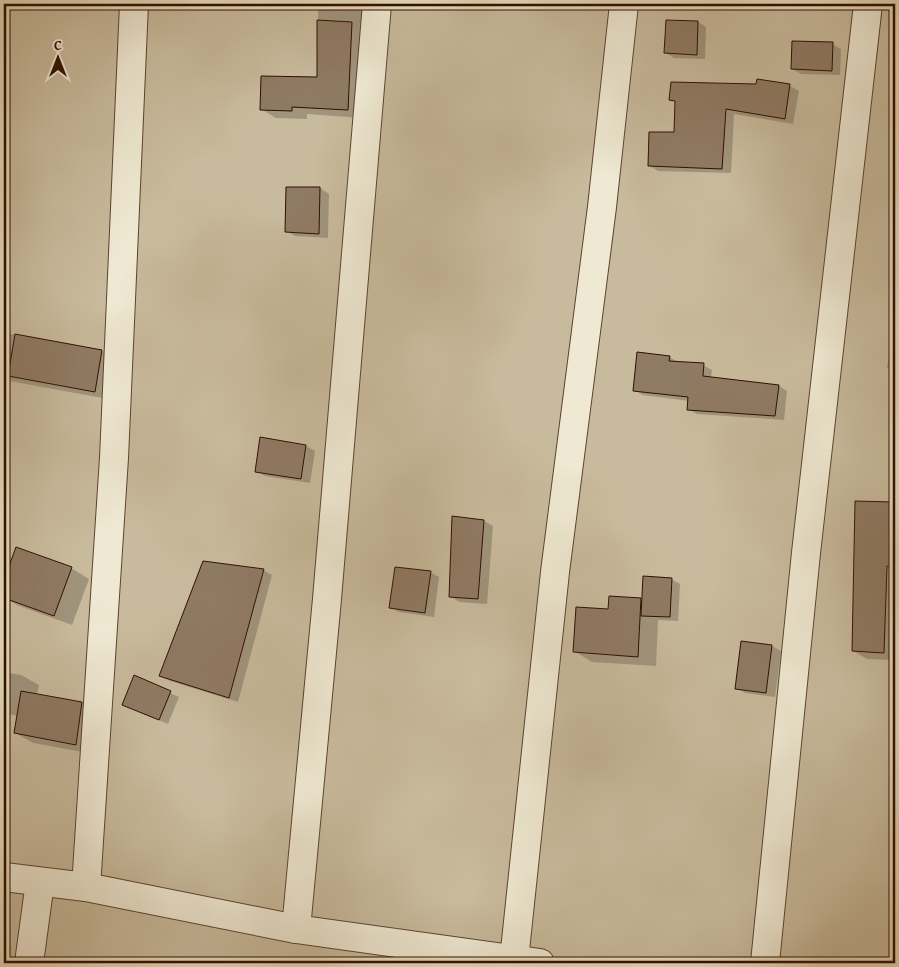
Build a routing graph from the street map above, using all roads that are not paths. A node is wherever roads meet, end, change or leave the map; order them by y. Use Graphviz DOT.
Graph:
graph roads {
  1 [pos="134,4"];
  2 [pos="377,4"];
  3 [pos="624,4"];
  4 [pos="868,4"];
  5 [pos="4,877"];
  6 [pos="40,882"];
  7 [pos="86,887"];
  8 [pos="296,928"];
  9 [pos="527,962"];
  10 [pos="29,963"];
  11 [pos="765,963"];
  1 -- 7 [label="lane"];
  2 -- 8 [label="lane"];
  3 -- 9 [label="lane"];
  4 -- 11 [label="lane"];
  5 -- 6 [label="lane"];
  6 -- 7 [label="lane"];
  6 -- 10 [label="lane"];
  7 -- 8 [label="lane"];
  8 -- 9 [label="lane"];
}
